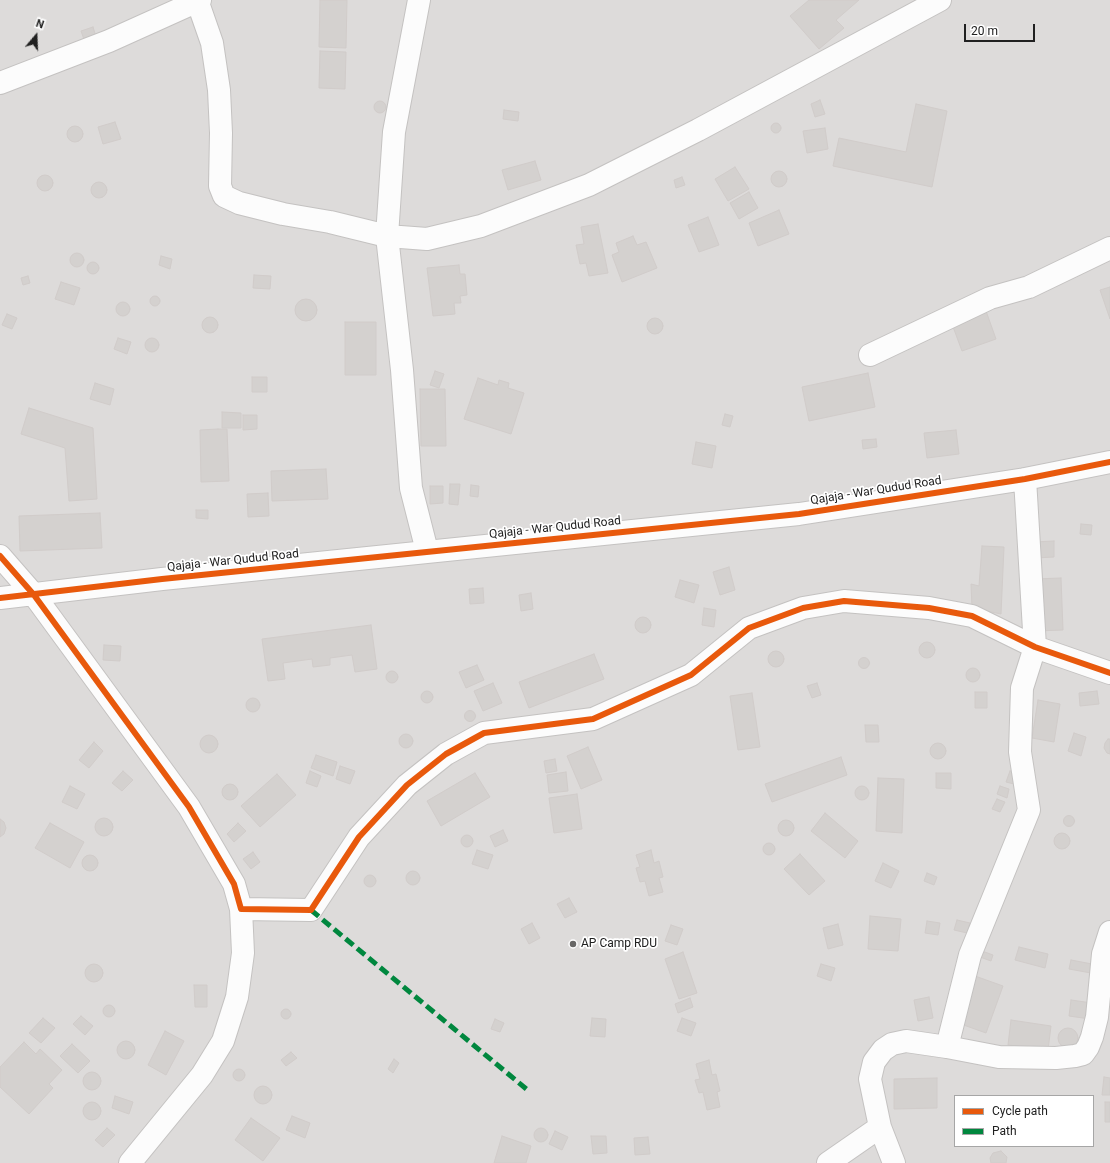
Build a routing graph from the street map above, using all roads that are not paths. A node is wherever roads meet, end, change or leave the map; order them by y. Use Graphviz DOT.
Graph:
graph roads {
  1 [pos="198,0"];
  2 [pos="419,0"];
  3 [pos="940,0"];
  4 [pos="0,83"];
  5 [pos="387,236"];
  6 [pos="1110,248"];
  7 [pos="870,355"];
  8 [pos="1110,462"];
  9 [pos="1025,479"];
  10 [pos="427,551"];
  11 [pos="0,556"];
  12 [pos="34,594"];
  13 [pos="0,598"];
  14 [pos="1035,647"];
  15 [pos="1110,673"];
  16 [pos="241,909"];
  17 [pos="1110,932"];
  18 [pos="1107,956"];
  19 [pos="947,1047"];
  20 [pos="880,1127"];
  21 [pos="130,1163"];
  22 [pos="828,1163"];
  23 [pos="894,1163"];
  1 -- 4 [label="street"];
  1 -- 5 [label="street"];
  2 -- 5 [label="street"];
  3 -- 5 [label="street"];
  5 -- 10 [label="street"];
  6 -- 7 [label="street"];
  8 -- 9 [label="street, Qajaja - War Qudud Road"];
  9 -- 10 [label="street, Qajaja - War Qudud Road"];
  9 -- 14 [label="street"];
  10 -- 12 [label="street, Qajaja - War Qudud Road"];
  11 -- 12 [label="street"];
  12 -- 13 [label="street, Qajaja - War Qudud Road"];
  12 -- 16 [label="street"];
  14 -- 15 [label="street"];
  14 -- 16 [label="street"];
  14 -- 19 [label="street"];
  16 -- 21 [label="street"];
  17 -- 18 [label="street"];
  18 -- 19 [label="street"];
  19 -- 20 [label="street"];
  20 -- 22 [label="street"];
  20 -- 23 [label="street"];
}
